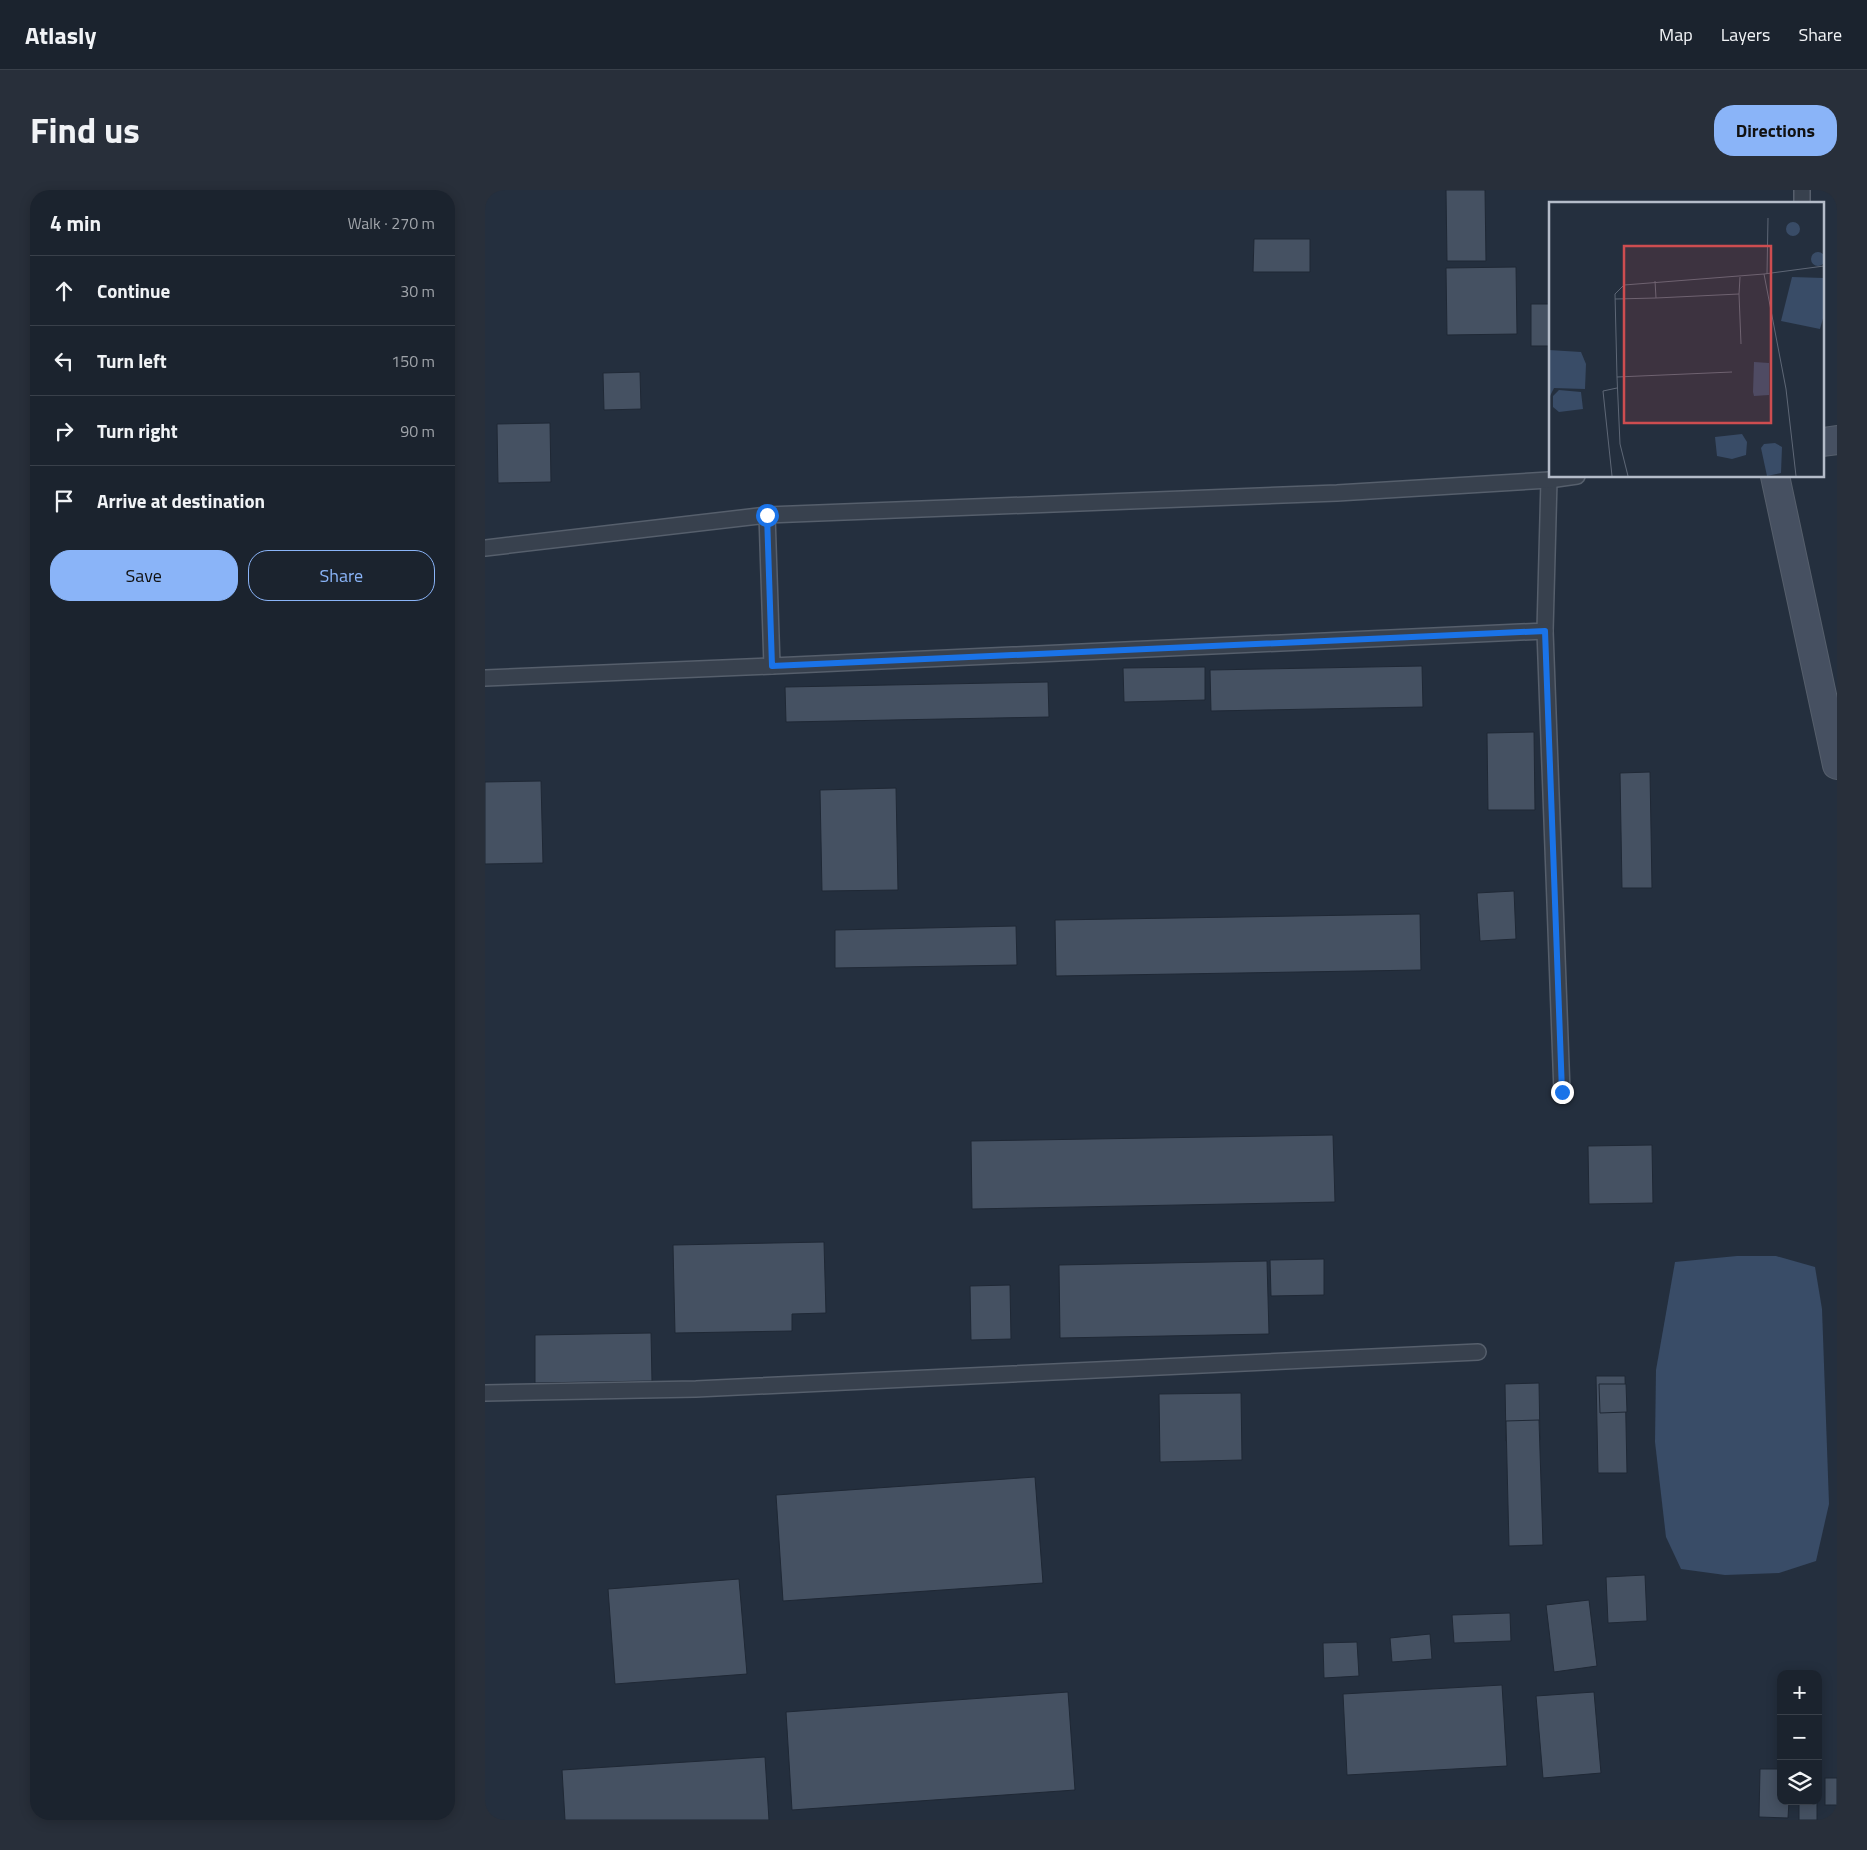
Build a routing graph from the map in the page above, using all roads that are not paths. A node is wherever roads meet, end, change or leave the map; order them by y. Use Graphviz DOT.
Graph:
graph roads {
  1 [pos="1563,478"];
  2 [pos="1775,478"];
  3 [pos="1549,480"];
  4 [pos="767,515"];
  5 [pos="485,548"];
  6 [pos="1545,631"];
  7 [pos="772,666"];
  8 [pos="485,678"];
  9 [pos="1837,765"];
  10 [pos="1562,1092"];
  11 [pos="1478,1352"];
  12 [pos="485,1392"];
  1 -- 3 [label="lane"];
  2 -- 9 [label="main road"];
  3 -- 4 [label="lane"];
  3 -- 6 [label="lane"];
  4 -- 5 [label="lane"];
  4 -- 7 [label="lane"];
  6 -- 7 [label="lane"];
  6 -- 10 [label="lane"];
  7 -- 8 [label="lane"];
  11 -- 12 [label="lane"];
}
